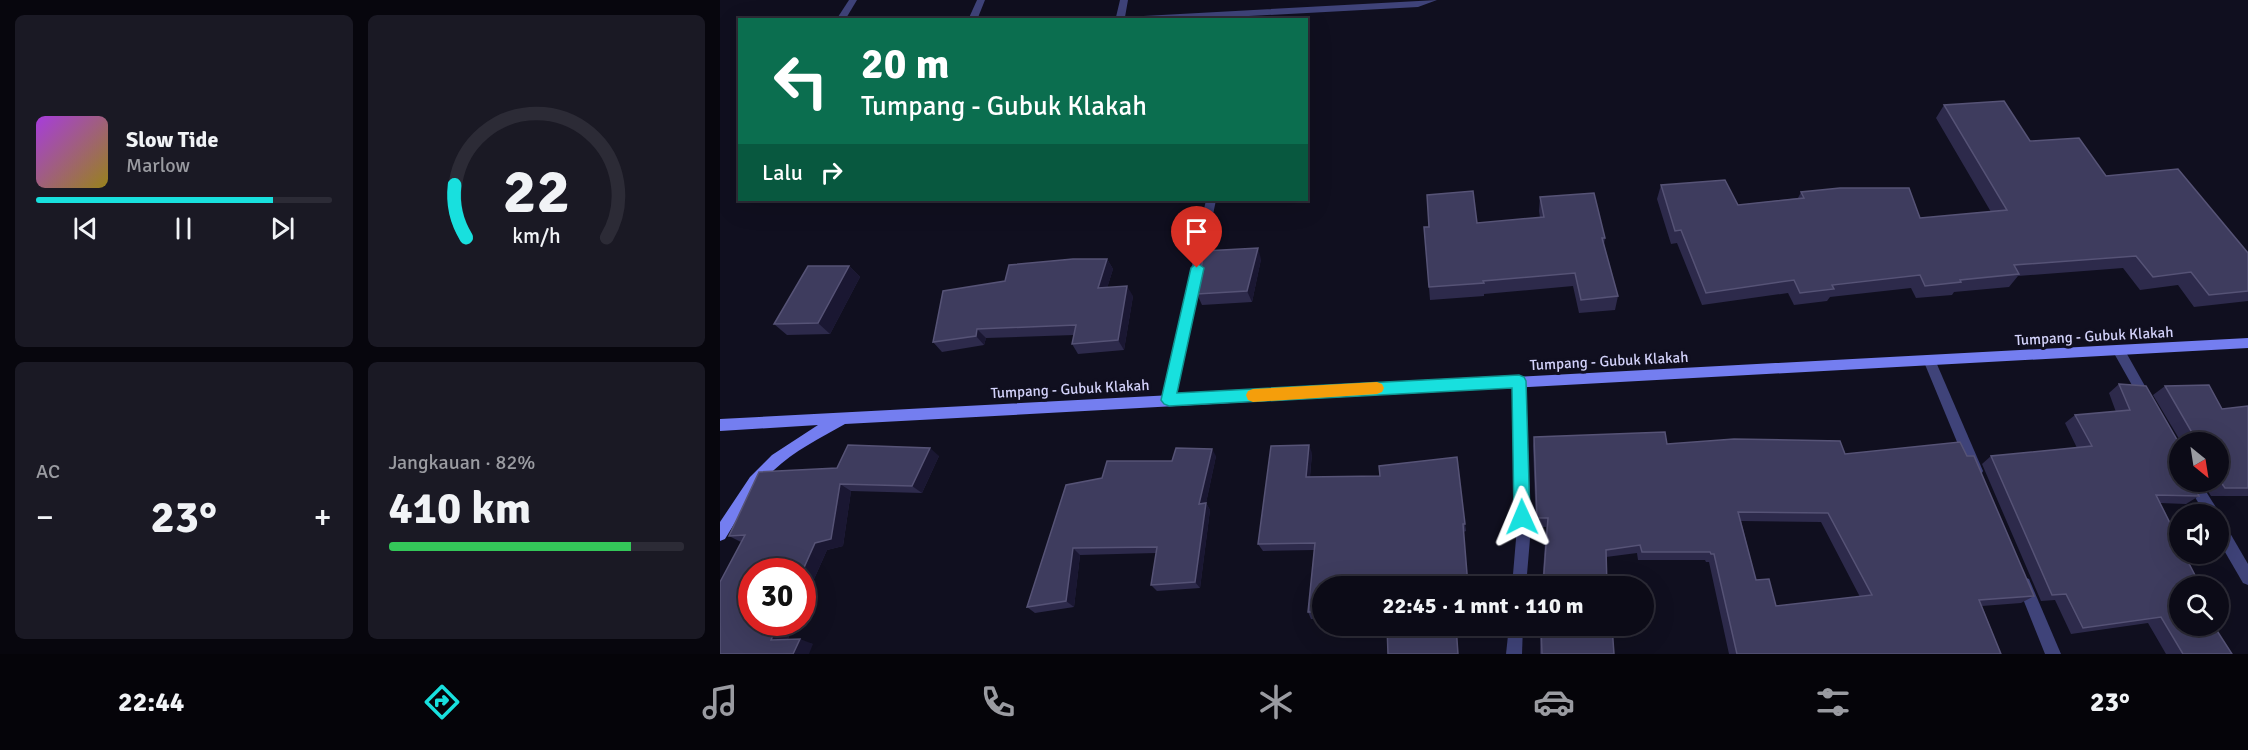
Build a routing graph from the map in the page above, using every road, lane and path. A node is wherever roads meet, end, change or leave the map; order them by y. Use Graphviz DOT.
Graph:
graph roads {
  1 [pos="853,0"];
  2 [pos="981,0"];
  3 [pos="1124,0"];
  4 [pos="1433,0"];
  5 [pos="1341,3"];
  6 [pos="841,18"];
  7 [pos="973,18"];
  8 [pos="1120,18"];
  9 [pos="1132,18"];
  10 [pos="1210,201"];
  11 [pos="2248,343"];
  12 [pos="2119,351"];
  13 [pos="1930,362"];
  14 [pos="1519,381"];
  15 [pos="1169,400"];
  16 [pos="2152,409"];
  17 [pos="844,417"];
  18 [pos="720,425"];
  19 [pos="1980,481"];
  20 [pos="720,534"];
  21 [pos="2229,545"];
  22 [pos="2017,567"];
  23 [pos="1520,576"];
  24 [pos="2248,578"];
  25 [pos="1515,636"];
  26 [pos="1514,654"];
  27 [pos="2054,654"];
  1 -- 6 [label="street"];
  2 -- 7 [label="street"];
  3 -- 8 [label="street"];
  4 -- 5 [label="street"];
  5 -- 9 [label="street"];
  10 -- 15 [label="street"];
  11 -- 12 [label="main road, Tumpang - Gubuk Klakah"];
  12 -- 13 [label="main road, Tumpang - Gubuk Klakah"];
  12 -- 16 [label="street"];
  13 -- 14 [label="main road, Tumpang - Gubuk Klakah"];
  13 -- 19 [label="street"];
  14 -- 15 [label="main road, Tumpang - Gubuk Klakah"];
  14 -- 23 [label="street"];
  15 -- 17 [label="main road, Tumpang - Gubuk Klakah"];
  17 -- 18 [label="main road, Tumpang - Gubuk Klakah"];
  17 -- 20 [label="main road"];
  21 -- 24 [label="street"];
  22 -- 27 [label="street"];
  25 -- 26 [label="street"];
}
